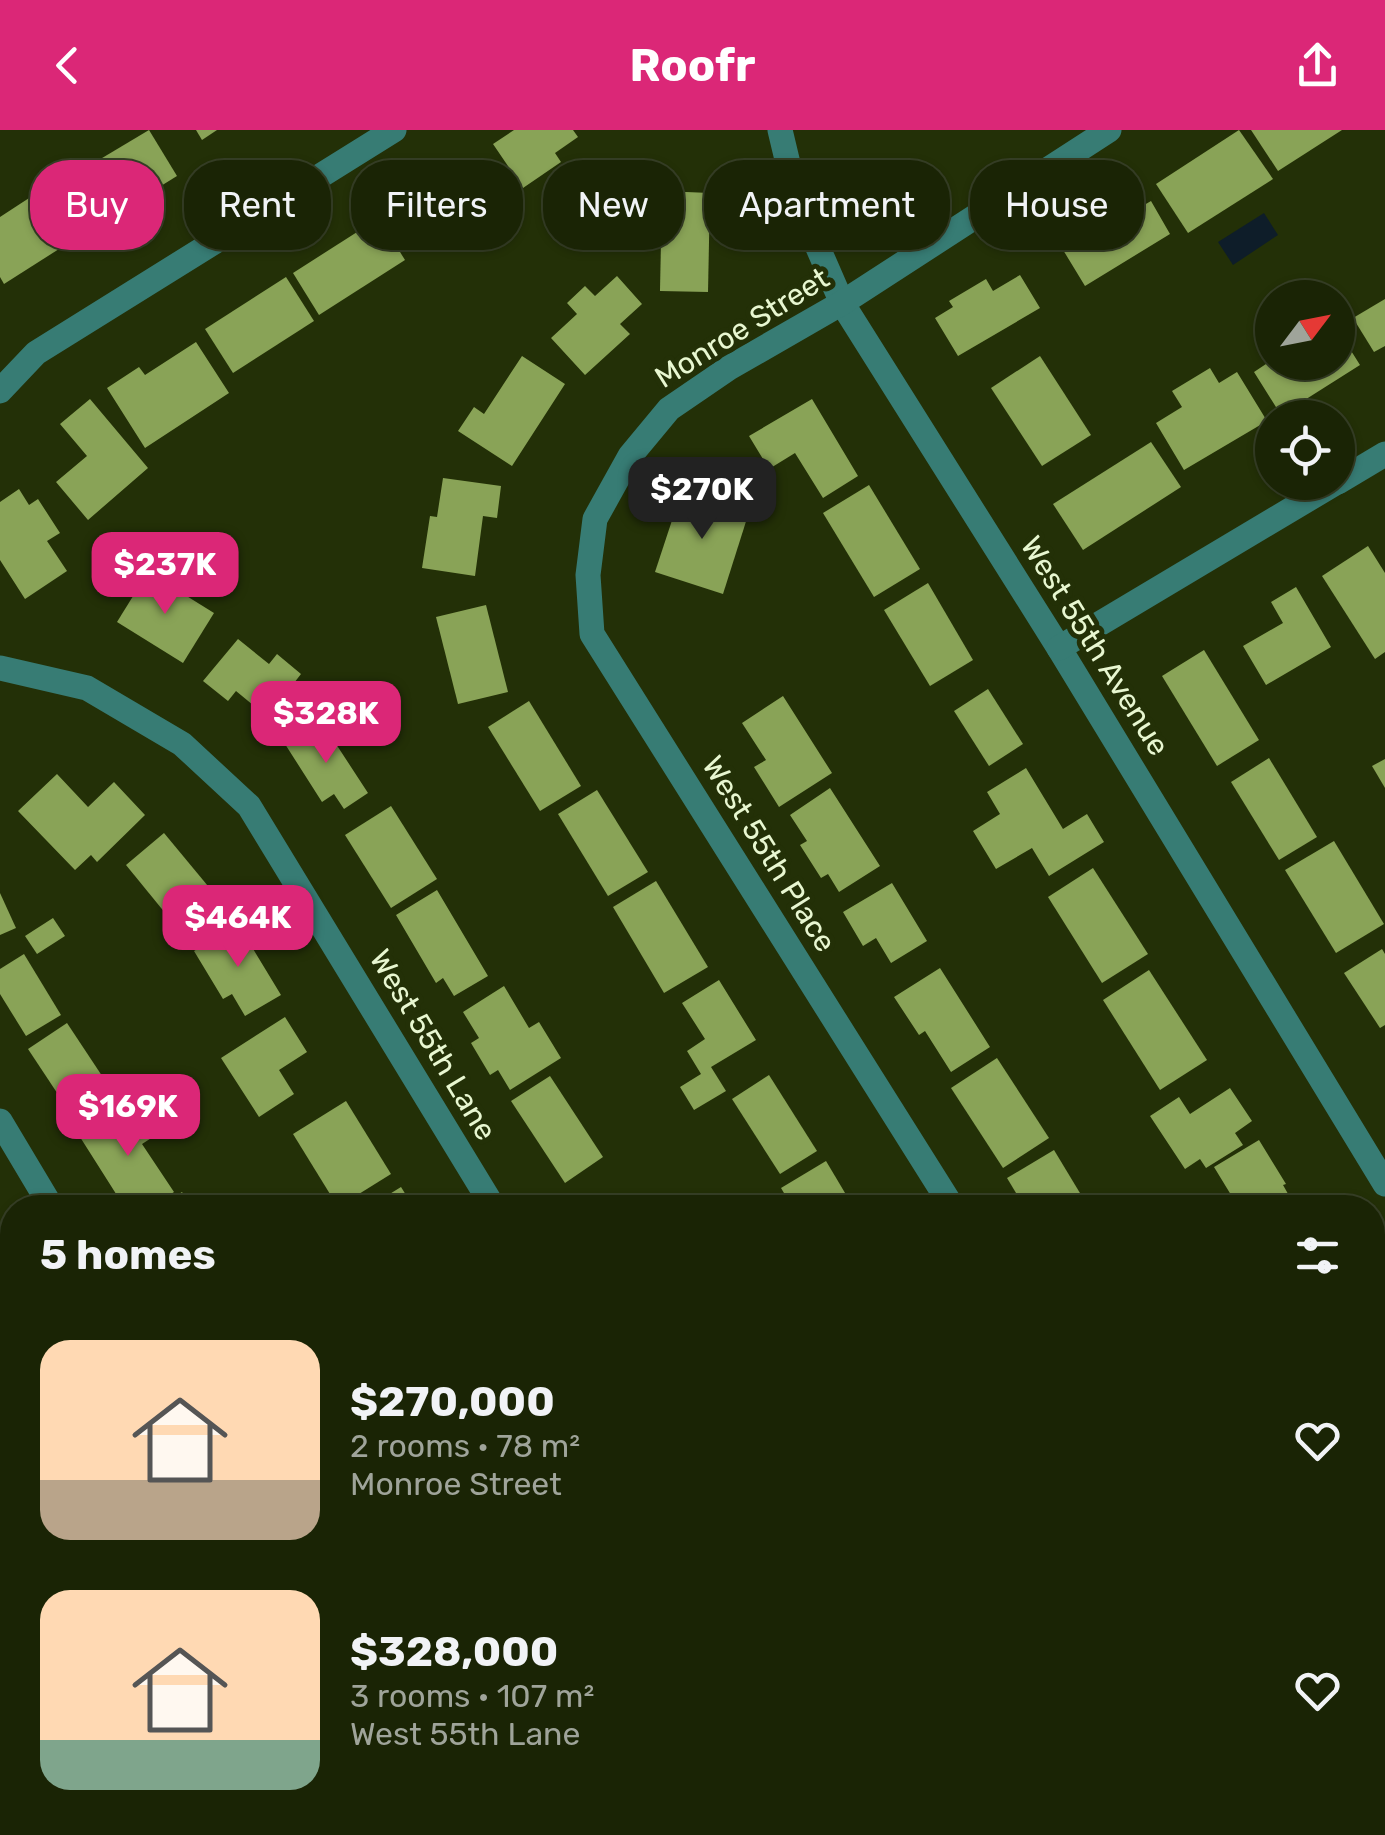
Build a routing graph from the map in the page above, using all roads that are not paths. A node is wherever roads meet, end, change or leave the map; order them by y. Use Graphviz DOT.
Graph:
graph roads {
  1 [pos="394,130"];
  2 [pos="780,130"];
  3 [pos="1110,130"];
  4 [pos="842,303"];
  5 [pos="0,391"];
  6 [pos="1385,454"];
  7 [pos="1355,472"];
  8 [pos="1307,500"];
  9 [pos="596,519"];
  10 [pos="1060,648"];
  11 [pos="0,668"];
  12 [pos="0,1121"];
  13 [pos="1385,1184"];
  14 [pos="44,1195"];
  15 [pos="486,1195"];
  16 [pos="945,1195"];
  1 -- 5 [label="street"];
  2 -- 4 [label="street, West 55th Avenue"];
  3 -- 4 [label="street, Monroe Street"];
  4 -- 9 [label="street, Monroe Street"];
  4 -- 10 [label="street, West 55th Avenue"];
  6 -- 7 [label="street"];
  8 -- 10 [label="street"];
  9 -- 16 [label="street, West 55th Place"];
  10 -- 13 [label="street, West 55th Avenue"];
  11 -- 15 [label="street, West 55th Lane"];
  12 -- 14 [label="street"];
}
